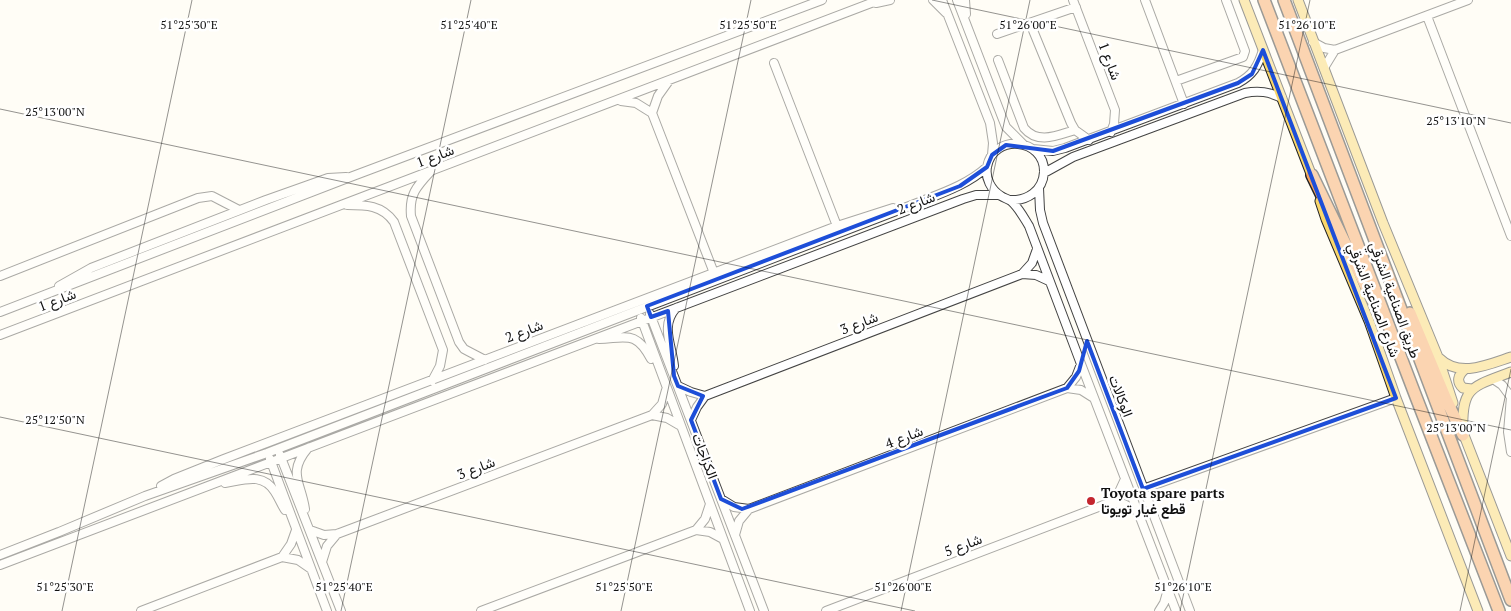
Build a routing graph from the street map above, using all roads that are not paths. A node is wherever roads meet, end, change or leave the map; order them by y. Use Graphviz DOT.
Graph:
graph roads {
  1 [pos="822,0"];
  2 [pos="879,0"];
  3 [pos="890,0"];
  4 [pos="933,0"];
  5 [pos="942,0"];
  6 [pos="957,0"];
  7 [pos="965,0"];
  8 [pos="1145,0"];
  9 [pos="1226,0"];
  10 [pos="1244,0"];
  11 [pos="1264,0"];
  12 [pos="1284,0"];
  13 [pos="1298,0"];
  14 [pos="1468,0"];
  15 [pos="1074,3"];
  16 [pos="864,6"];
  17 [pos="948,16"];
  18 [pos="1427,16"];
  19 [pos="1030,23"];
  20 [pos="967,24"];
  21 [pos="997,34"];
  22 [pos="1313,42"];
  23 [pos="1263,50"];
  24 [pos="1335,50"];
  25 [pos="998,60"];
  26 [pos="774,63"];
  27 [pos="1324,68"];
  28 [pos="1176,81"];
  29 [pos="668,82"];
  30 [pos="1009,91"];
  31 [pos="993,97"];
  32 [pos="1282,98"];
  33 [pos="617,100"];
  34 [pos="1184,104"];
  35 [pos="652,113"];
  36 [pos="1075,130"];
  37 [pos="1111,132"];
  38 [pos="1089,140"];
  39 [pos="1024,144"];
  40 [pos="1032,148"];
  41 [pos="992,155"];
  42 [pos="987,167"];
  43 [pos="431,171"];
  44 [pos="1044,173"];
  45 [pos="1312,175"];
  46 [pos="353,176"];
  47 [pos="1039,188"];
  48 [pos="999,195"];
  49 [pos="1010,200"];
  50 [pos="917,204"];
  51 [pos="340,205"];
  52 [pos="239,210"];
  53 [pos="837,226"];
  54 [pos="1511,236"];
  55 [pos="1037,248"];
  56 [pos="1379,254"];
  57 [pos="714,272"];
  58 [pos="1022,274"];
  59 [pos="0,276"];
  60 [pos="1049,281"];
  61 [pos="42,296"];
  62 [pos="647,306"];
  63 [pos="677,307"];
  64 [pos="637,310"];
  65 [pos="0,312"];
  66 [pos="651,317"];
  67 [pos="642,321"];
  68 [pos="1388,328"];
  69 [pos="0,335"];
  70 [pos="592,339"];
  71 [pos="1438,357"];
  72 [pos="1511,357"];
  73 [pos="485,360"];
  74 [pos="1080,364"];
  75 [pos="1465,370"];
  76 [pos="659,371"];
  77 [pos="1511,372"];
  78 [pos="674,376"];
  79 [pos="1493,379"];
  80 [pos="432,381"];
  81 [pos="678,386"];
  82 [pos="1067,388"];
  83 [pos="1472,389"];
  84 [pos="666,390"];
  85 [pos="705,396"];
  86 [pos="1093,398"];
  87 [pos="1396,398"];
  88 [pos="652,415"];
  89 [pos="691,420"];
  90 [pos="679,425"];
  91 [pos="1463,435"];
  92 [pos="309,447"];
  93 [pos="277,449"];
  94 [pos="1511,452"];
  95 [pos="268,453"];
  96 [pos="281,458"];
  97 [pos="271,462"];
  98 [pos="1125,479"];
  99 [pos="213,484"];
  100 [pos="1143,489"];
  101 [pos="145,496"];
  102 [pos="721,499"];
  103 [pos="1109,503"];
  104 [pos="710,504"];
  105 [pos="750,509"];
  106 [pos="1137,511"];
  107 [pos="292,519"];
  108 [pos="306,521"];
  109 [pos="296,530"];
  110 [pos="310,530"];
  111 [pos="696,530"];
  112 [pos="337,534"];
  113 [pos="735,535"];
  114 [pos="723,539"];
  115 [pos="0,555"];
  116 [pos="1511,556"];
  117 [pos="282,557"];
  118 [pos="322,562"];
  119 [pos="0,565"];
  120 [pos="311,569"];
  121 [pos="1168,588"];
  122 [pos="1511,600"];
  123 [pos="141,611"];
  124 [pos="327,611"];
  125 [pos="341,611"];
  126 [pos="481,611"];
  127 [pos="750,611"];
  128 [pos="764,611"];
  129 [pos="826,611"];
  130 [pos="1159,611"];
  131 [pos="1176,611"];
  132 [pos="1190,611"];
  133 [pos="1478,611"];
  134 [pos="1499,611"];
  1 -- 46 [label="street, شارع 1"];
  2 -- 16 [label="street, شارع 1"];
  3 -- 16 [label="street"];
  4 -- 17 [label="street"];
  5 -- 17 [label="street"];
  6 -- 20 [label="street"];
  7 -- 20 [label="street"];
  8 -- 28 [label="street"];
  9 -- 28 [label="street"];
  10 -- 23 [label="main road, شارع الصناعية الشرقي"];
  11 -- 68 [label="highway, طريق الصناعية الشرقي"];
  12 -- 56 [label="highway, طريق الصناعية الشرقي"];
  13 -- 22 [label="main road"];
  14 -- 18 [label="street"];
  15 -- 19 [label="street"];
  15 -- 37 [label="street, شارع 1"];
  16 -- 29 [label="street, شارع 1"];
  17 -- 41 [label="street"];
  18 -- 24 [label="street"];
  18 -- 54 [label="street"];
  19 -- 21 [label="street"];
  19 -- 36 [label="street"];
  20 -- 31 [label="street"];
  22 -- 24 [label="street"];
  22 -- 27 [label="main road"];
  23 -- 32 [label="main road, شارع الصناعية الشرقي"];
  23 -- 34 [label="street"];
  24 -- 27 [label="street"];
  25 -- 30 [label="street"];
  26 -- 53 [label="street"];
  27 -- 71 [label="main road"];
  28 -- 34 [label="street"];
  29 -- 33 [label="street, شارع 1"];
  29 -- 35 [label="street"];
  30 -- 31 [label="street"];
  30 -- 36 [label="street"];
  31 -- 39 [label="street"];
  32 -- 44 [label="street"];
  32 -- 45 [label="main road, شارع الصناعية الشرقي"];
  33 -- 35 [label="street"];
  33 -- 43 [label="street, شارع 1"];
  34 -- 37 [label="street"];
  35 -- 57 [label="street"];
  36 -- 38 [label="street"];
  37 -- 38 [label="street"];
  38 -- 40 [label="street"];
  39 -- 40 [label="street"];
  39 -- 41 [label="street"];
  40 -- 44 [label="street"];
  41 -- 42 [label="street"];
  42 -- 48 [label="street"];
  42 -- 50 [label="street, شارع 2"];
  43 -- 51 [label="street, شارع 1"];
  43 -- 73 [label="street"];
  44 -- 47 [label="street"];
  45 -- 68 [label="highway"];
  45 -- 87 [label="main road, شارع الصناعية الشرقي"];
  46 -- 52 [label="street"];
  46 -- 61 [label="street, شارع 1"];
  47 -- 49 [label="street"];
  47 -- 100 [label="street, الوكالات"];
  48 -- 49 [label="street"];
  48 -- 63 [label="street, شارع 2"];
  49 -- 55 [label="street, الوكالات"];
  50 -- 53 [label="street, شارع 2"];
  50 -- 62 [label="street, شارع 2"];
  51 -- 69 [label="street, شارع 1"];
  51 -- 80 [label="street"];
  52 -- 59 [label="street"];
  52 -- 61 [label="street"];
  53 -- 57 [label="street, شارع 2"];
  55 -- 58 [label="street"];
  55 -- 60 [label="street, الوكالات"];
  56 -- 91 [label="highway"];
  56 -- 122 [label="highway, طريق الصناعية الشرقي"];
  57 -- 73 [label="street, شارع 2"];
  58 -- 60 [label="street"];
  58 -- 85 [label="street, شارع 3"];
  60 -- 74 [label="street, الوكالات"];
  61 -- 65 [label="street, شارع 1"];
  62 -- 64 [label="street, شارع 2"];
  62 -- 66 [label="street, الكراجات"];
  63 -- 66 [label="street, شارع 2"];
  63 -- 78 [label="street, الكراجات"];
  64 -- 67 [label="street, الكراجات"];
  64 -- 93 [label="street, شارع 2"];
  66 -- 67 [label="street, شارع 2"];
  66 -- 78 [label="street, الكراجات"];
  67 -- 70 [label="street, شارع 2"];
  67 -- 76 [label="street, الكراجات"];
  68 -- 134 [label="highway, طريق الصناعية الشرقي"];
  70 -- 76 [label="street, شارع 2"];
  70 -- 92 [label="street, شارع 2"];
  71 -- 75 [label="main road"];
  71 -- 91 [label="main road"];
  72 -- 75 [label="main road"];
  73 -- 80 [label="street, شارع 2"];
  74 -- 82 [label="street"];
  74 -- 86 [label="street, الوكالات"];
  75 -- 83 [label="main road"];
  76 -- 84 [label="street, الكراجات"];
  77 -- 79 [label="main road"];
  78 -- 81 [label="street, الكراجات"];
  79 -- 83 [label="main road"];
  79 -- 94 [label="street"];
  80 -- 101 [label="street, شارع 2"];
  81 -- 85 [label="street"];
  81 -- 89 [label="street, الكراجات"];
  82 -- 86 [label="street"];
  82 -- 105 [label="street, شارع 4"];
  83 -- 91 [label="main road"];
  84 -- 88 [label="street"];
  84 -- 90 [label="street, الكراجات"];
  85 -- 89 [label="street"];
  86 -- 98 [label="street, الوكالات"];
  87 -- 100 [label="street"];
  87 -- 133 [label="main road, شارع الصناعية الشرقي"];
  88 -- 90 [label="street"];
  88 -- 112 [label="street, شارع 3"];
  89 -- 102 [label="street, الكراجات"];
  90 -- 104 [label="street, الكراجات"];
  91 -- 116 [label="main road"];
  92 -- 96 [label="street, شارع 2"];
  92 -- 108 [label="street"];
  93 -- 95 [label="street, شارع 2"];
  93 -- 96 [label="street"];
  95 -- 97 [label="street"];
  95 -- 101 [label="street, شارع 2"];
  96 -- 97 [label="street, شارع 2"];
  96 -- 108 [label="street"];
  97 -- 99 [label="street, شارع 2"];
  97 -- 107 [label="street"];
  98 -- 103 [label="street"];
  98 -- 106 [label="street, الوكالات"];
  99 -- 107 [label="street, شارع 2"];
  99 -- 119 [label="street, شارع 2"];
  100 -- 132 [label="street, الوكالات"];
  101 -- 115 [label="street, شارع 2"];
  102 -- 105 [label="street"];
  102 -- 113 [label="street, الكراجات"];
  103 -- 106 [label="street"];
  103 -- 129 [label="street, شارع 5"];
  104 -- 111 [label="street"];
  104 -- 114 [label="street, الكراجات"];
  105 -- 113 [label="street"];
  106 -- 121 [label="street, الوكالات"];
  107 -- 109 [label="street"];
  108 -- 110 [label="street"];
  109 -- 117 [label="street"];
  109 -- 120 [label="street"];
  110 -- 112 [label="street, شارع 3"];
  110 -- 118 [label="street"];
  111 -- 114 [label="street"];
  111 -- 126 [label="street"];
  112 -- 118 [label="street"];
  113 -- 128 [label="street, الكراجات"];
  114 -- 127 [label="street, الكراجات"];
  117 -- 120 [label="street"];
  117 -- 123 [label="street"];
  118 -- 125 [label="street"];
  120 -- 124 [label="street"];
  121 -- 130 [label="street"];
  121 -- 131 [label="street, الوكالات"];
}
